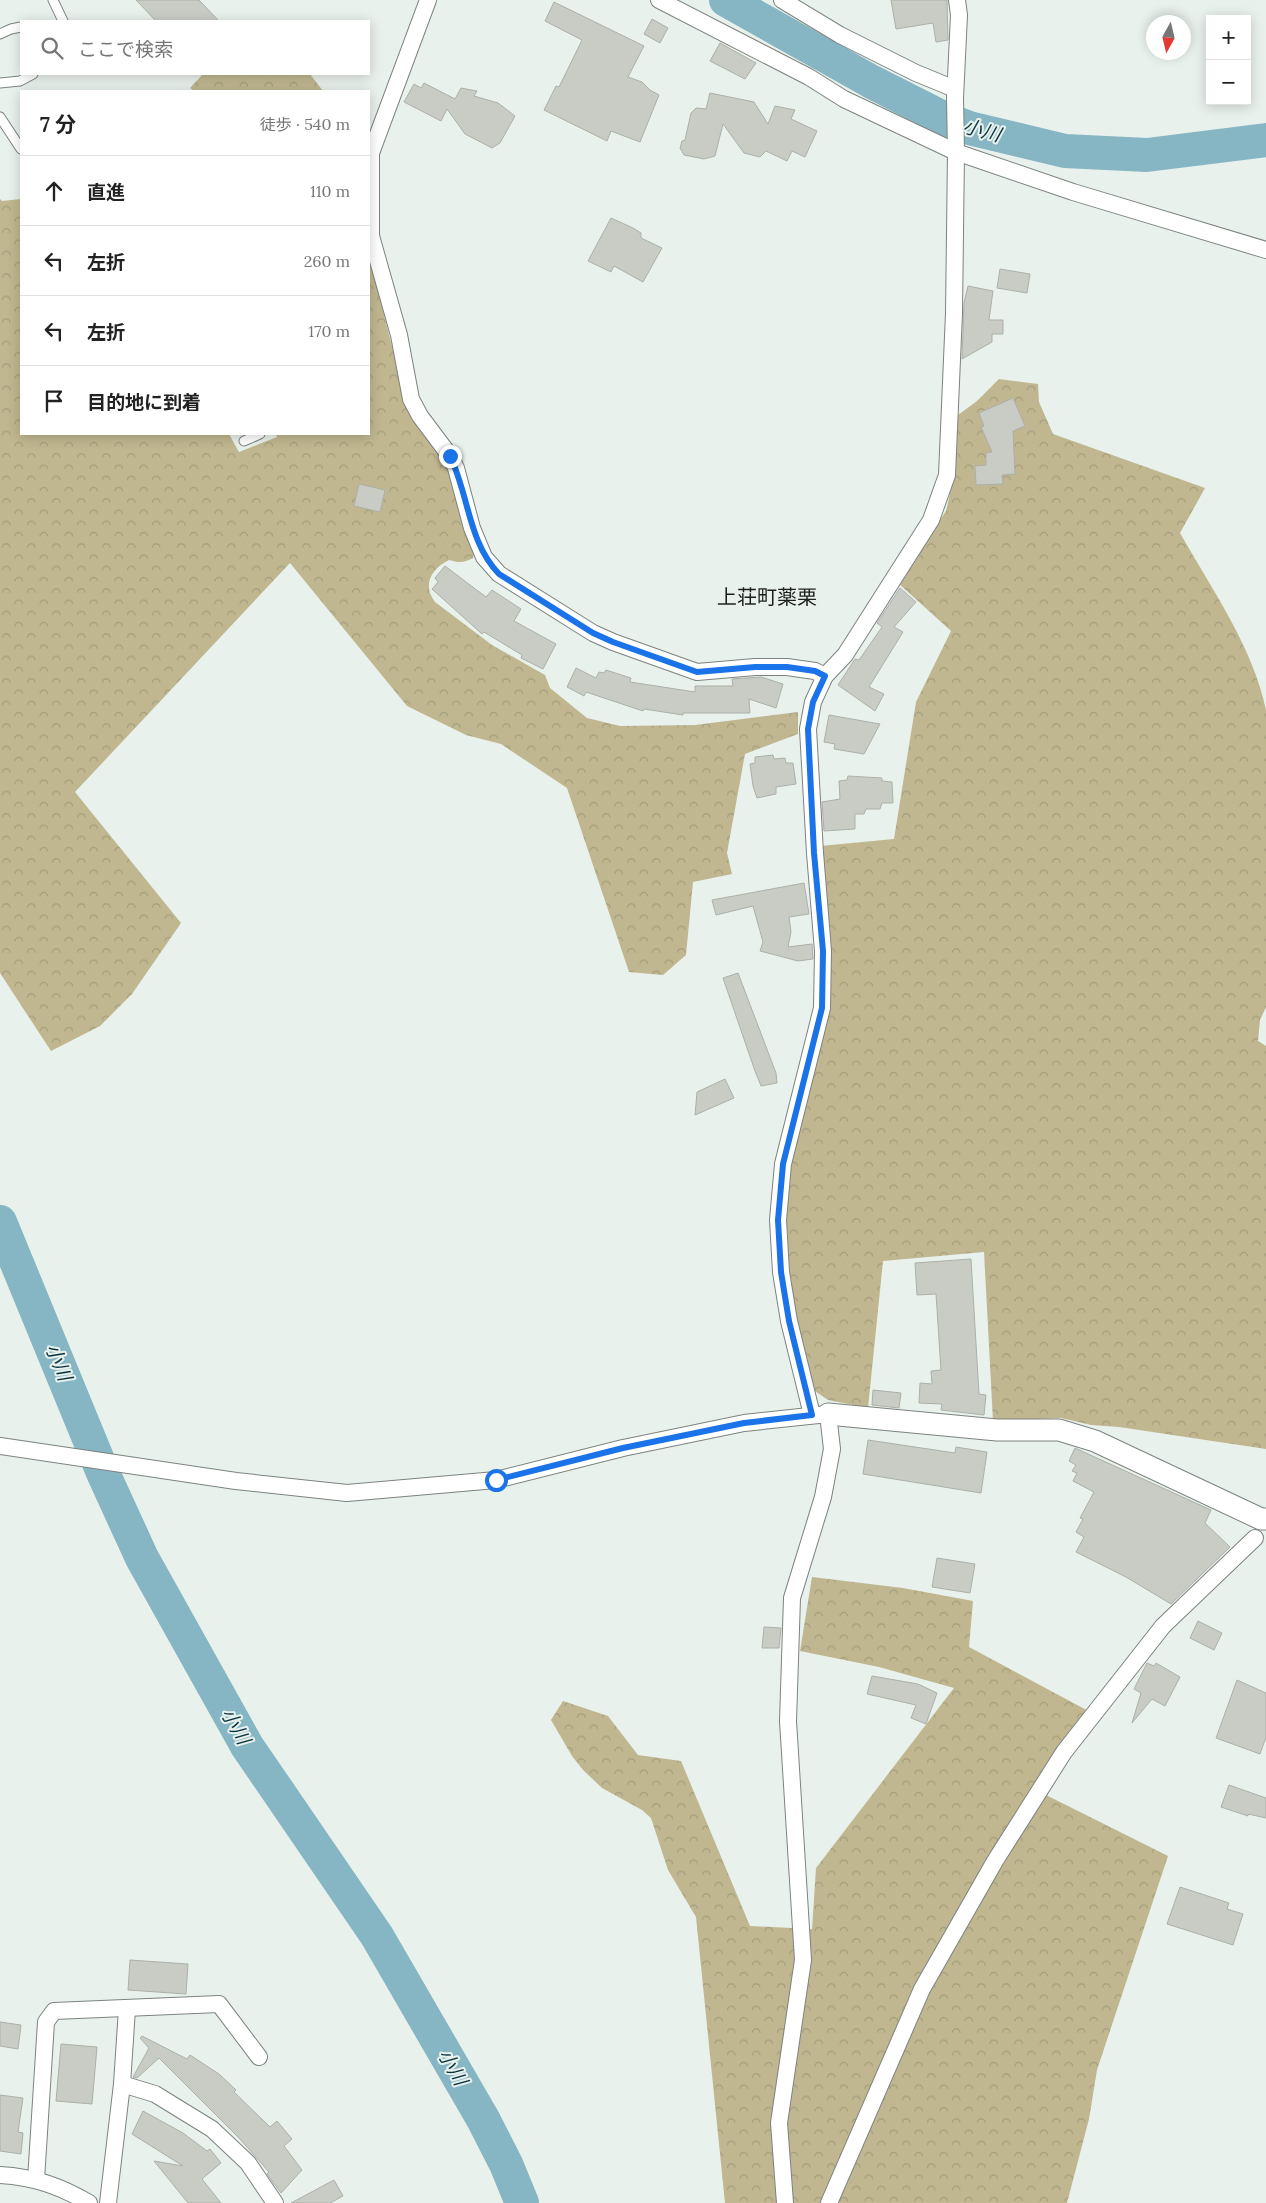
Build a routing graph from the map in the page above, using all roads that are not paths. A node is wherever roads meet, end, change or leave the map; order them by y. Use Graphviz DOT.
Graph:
graph roads {
  1 [pos="53,0"];
  2 [pos="428,0"];
  3 [pos="659,0"];
  4 [pos="957,0"];
  5 [pos="791,2"];
  6 [pos="63,20"];
  7 [pos="20,27"];
  8 [pos="0,34"];
  9 [pos="31,75"];
  10 [pos="0,83"];
  11 [pos="955,94"];
  12 [pos="0,116"];
  13 [pos="20,147"];
  14 [pos="956,152"];
  15 [pos="1266,250"];
  16 [pos="258,435"];
  17 [pos="244,441"];
  18 [pos="825,676"];
  19 [pos="820,1414"];
  20 [pos="0,1446"];
  21 [pos="1266,1519"];
  22 [pos="1254,1538"];
  23 [pos="127,2009"];
  24 [pos="259,2057"];
  25 [pos="122,2084"];
  26 [pos="0,2175"];
  27 [pos="36,2180"];
  28 [pos="89,2203"];
  29 [pos="108,2203"];
  30 [pos="275,2203"];
  31 [pos="785,2203"];
  32 [pos="829,2203"];
  1 -- 6 [label="lane"];
  2 -- 18 [label="street"];
  3 -- 14 [label="street"];
  4 -- 11 [label="street"];
  5 -- 11 [label="street"];
  7 -- 8 [label="lane"];
  9 -- 10 [label="lane"];
  11 -- 14 [label="street"];
  12 -- 13 [label="lane"];
  14 -- 15 [label="street"];
  14 -- 18 [label="street"];
  16 -- 17 [label="lane"];
  18 -- 19 [label="street"];
  19 -- 20 [label="street"];
  19 -- 21 [label="street"];
  19 -- 31 [label="street"];
  22 -- 32 [label="street"];
  23 -- 24 [label="street"];
  23 -- 25 [label="street"];
  23 -- 27 [label="street"];
  25 -- 29 [label="street"];
  25 -- 30 [label="street"];
  26 -- 27 [label="street"];
  27 -- 28 [label="street"];
}
